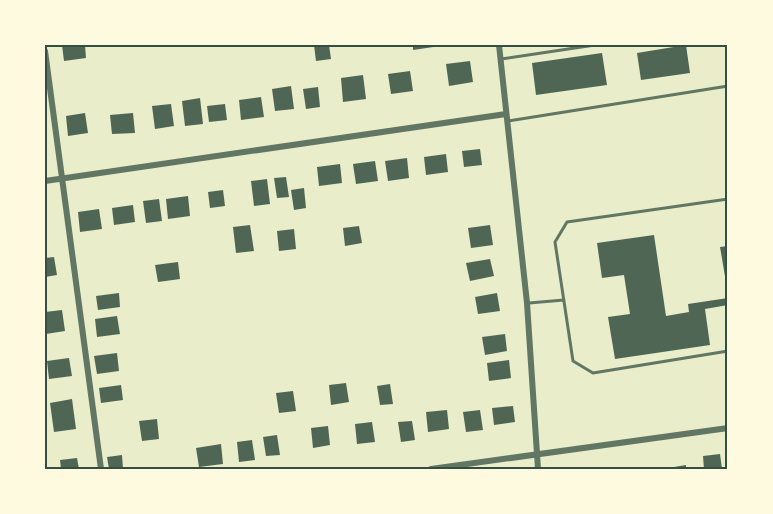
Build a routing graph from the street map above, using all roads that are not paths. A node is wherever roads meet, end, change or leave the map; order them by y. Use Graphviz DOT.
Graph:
graph roads {
  1 [pos="499,45"];
  2 [pos="595,45"];
  3 [pos="578,46"];
  4 [pos="45,51"];
  5 [pos="501,59"];
  6 [pos="728,86"];
  7 [pos="506,118"];
  8 [pos="63,179"];
  9 [pos="45,181"];
  10 [pos="728,199"];
  11 [pos="564,300"];
  12 [pos="527,303"];
  13 [pos="728,351"];
  14 [pos="728,428"];
  15 [pos="536,455"];
  16 [pos="101,469"];
  17 [pos="431,469"];
  18 [pos="538,469"];
  1 -- 5 [label="street"];
  2 -- 3 [label="lane"];
  3 -- 5 [label="lane"];
  4 -- 8 [label="street"];
  5 -- 7 [label="street"];
  6 -- 7 [label="lane"];
  7 -- 8 [label="street"];
  7 -- 12 [label="street"];
  8 -- 9 [label="street"];
  8 -- 16 [label="street"];
  10 -- 11 [label="lane"];
  11 -- 12 [label="lane"];
  11 -- 13 [label="lane"];
  12 -- 15 [label="street"];
  14 -- 15 [label="street"];
  15 -- 17 [label="street"];
  15 -- 18 [label="street"];
}
